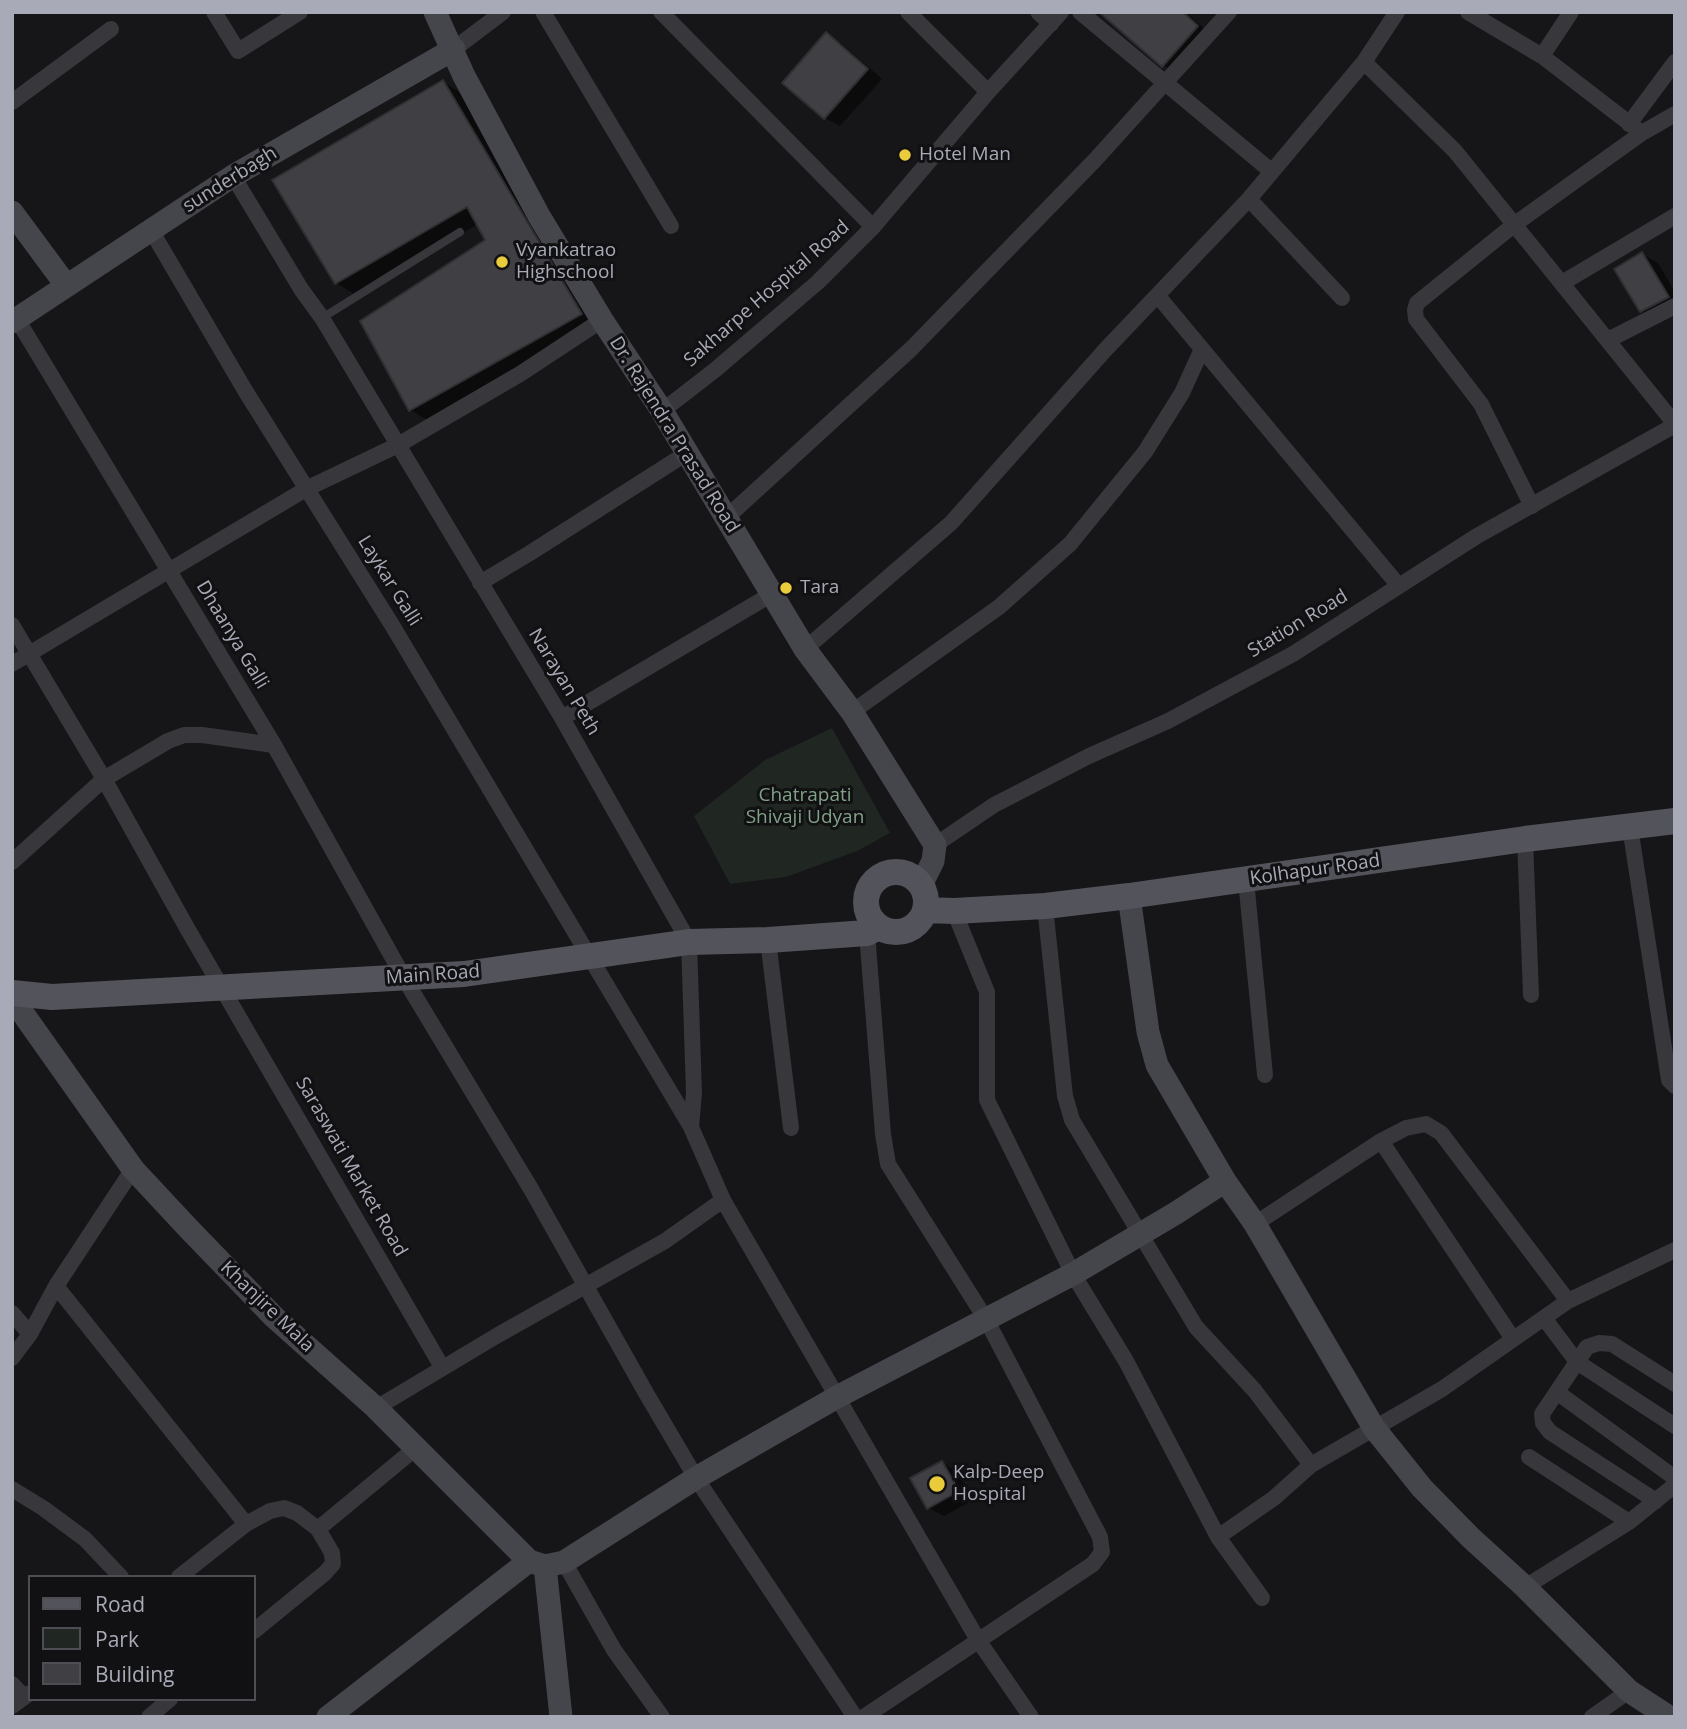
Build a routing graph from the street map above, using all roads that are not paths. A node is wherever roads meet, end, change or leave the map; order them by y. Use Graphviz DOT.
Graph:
graph roads {
  1 [pos="214,12"];
  2 [pos="300,12"];
  3 [pos="435,12"];
  4 [pos="503,12"];
  5 [pos="543,12"];
  6 [pos="660,12"];
  7 [pos="1038,12"];
  8 [pos="1080,12"];
  9 [pos="1229,12"];
  10 [pos="1398,12"];
  11 [pos="1468,12"];
  12 [pos="1570,12"];
  13 [pos="914,14"];
  14 [pos="1056,18"];
  15 [pos="111,29"];
  16 [pos="454,49"];
  17 [pos="1542,56"];
  18 [pos="1364,62"];
  19 [pos="1675,62"];
  20 [pos="1164,84"];
  21 [pos="988,92"];
  22 [pos="12,102"];
  23 [pos="1675,114"];
  24 [pos="1636,128"];
  25 [pos="1271,171"];
  26 [pos="233,176"];
  27 [pos="1250,199"];
  28 [pos="12,212"];
  29 [pos="1675,216"];
  30 [pos="1514,224"];
  31 [pos="671,226"];
  32 [pos="873,227"];
  33 [pos="151,230"];
  34 [pos="460,232"];
  35 [pos="1562,283"];
  36 [pos="66,285"];
  37 [pos="1158,296"];
  38 [pos="1342,298"];
  39 [pos="1675,306"];
  40 [pos="322,318"];
  41 [pos="14,320"];
  42 [pos="602,320"];
  43 [pos="1608,340"];
  44 [pos="1202,349"];
  45 [pos="662,411"];
  46 [pos="1675,424"];
  47 [pos="398,445"];
  48 [pos="687,453"];
  49 [pos="306,488"];
  50 [pos="1532,506"];
  51 [pos="726,518"];
  52 [pos="170,571"];
  53 [pos="480,583"];
  54 [pos="1399,586"];
  55 [pos="772,594"];
  56 [pos="12,625"];
  57 [pos="805,649"];
  58 [pos="29,653"];
  59 [pos="12,664"];
  60 [pos="852,712"];
  61 [pos="562,719"];
  62 [pos="274,745"];
  63 [pos="104,779"];
  64 [pos="1675,821"];
  65 [pos="1630,827"];
  66 [pos="1525,839"];
  67 [pos="935,845"];
  68 [pos="12,862"];
  69 [pos="1246,880"];
  70 [pos="1129,896"];
  71 [pos="923,897"];
  72 [pos="1045,906"];
  73 [pos="954,911"];
  74 [pos="865,931"];
  75 [pos="768,940"];
  76 [pos="689,942"];
  77 [pos="588,957"];
  78 [pos="404,978"];
  79 [pos="223,988"];
  80 [pos="12,993"];
  81 [pos="1531,995"];
  82 [pos="12,998"];
  83 [pos="1265,1075"];
  84 [pos="1675,1086"];
  85 [pos="691,1127"];
  86 [pos="791,1128"];
  87 [pos="1381,1141"];
  88 [pos="133,1169"];
  89 [pos="1225,1181"];
  90 [pos="723,1200"];
  91 [pos="1255,1224"];
  92 [pos="1141,1234"];
  93 [pos="1675,1251"];
  94 [pos="1073,1274"];
  95 [pos="586,1285"];
  96 [pos="56,1286"];
  97 [pos="1568,1301"];
  98 [pos="12,1313"];
  99 [pos="1544,1318"];
  100 [pos="986,1321"];
  101 [pos="30,1334"];
  102 [pos="1513,1339"];
  103 [pos="12,1358"];
  104 [pos="1577,1362"];
  105 [pos="442,1367"];
  106 [pos="1675,1384"];
  107 [pos="1558,1393"];
  108 [pos="837,1397"];
  109 [pos="376,1408"];
  110 [pos="1675,1426"];
  111 [pos="1374,1428"];
  112 [pos="417,1447"];
  113 [pos="1529,1457"];
  114 [pos="1311,1465"];
  115 [pos="696,1478"];
  116 [pos="1675,1478"];
  117 [pos="1675,1485"];
  118 [pos="12,1489"];
  119 [pos="1656,1502"];
  120 [pos="1629,1522"];
  121 [pos="246,1524"];
  122 [pos="317,1530"];
  123 [pos="1218,1537"];
  124 [pos="546,1563"];
  125 [pos="119,1575"];
  126 [pos="181,1575"];
  127 [pos="1525,1587"];
  128 [pos="1262,1598"];
  129 [pos="256,1630"];
  130 [pos="978,1640"];
  131 [pos="12,1684"];
  132 [pos="1629,1691"];
  133 [pos="22,1699"];
  134 [pos="168,1701"];
  135 [pos="149,1717"];
  136 [pos="328,1717"];
  137 [pos="561,1717"];
  138 [pos="662,1717"];
  139 [pos="855,1717"];
  140 [pos="864,1717"];
  141 [pos="1031,1717"];
  142 [pos="1592,1717"];
  143 [pos="1669,1717"];
  1 -- 2 [label="street"];
  3 -- 16 [label="main road, Dr. Rajendra Prasad Road"];
  4 -- 16 [label="street"];
  5 -- 31 [label="street"];
  6 -- 32 [label="street"];
  7 -- 14 [label="street"];
  8 -- 20 [label="street"];
  9 -- 20 [label="street"];
  10 -- 18 [label="street"];
  11 -- 17 [label="street"];
  12 -- 17 [label="street"];
  13 -- 21 [label="street"];
  14 -- 21 [label="street, Sakharpe Hospital Road"];
  15 -- 22 [label="street"];
  16 -- 26 [label="main road, sunderbagh"];
  16 -- 42 [label="main road, Dr. Rajendra Prasad Road"];
  17 -- 24 [label="street"];
  18 -- 25 [label="street"];
  18 -- 30 [label="street"];
  19 -- 24 [label="street"];
  20 -- 25 [label="street"];
  20 -- 51 [label="street"];
  21 -- 32 [label="street, Sakharpe Hospital Road"];
  23 -- 24 [label="street"];
  24 -- 30 [label="street"];
  25 -- 27 [label="street"];
  26 -- 33 [label="main road, sunderbagh"];
  26 -- 40 [label="street, Narayan Peth"];
  27 -- 37 [label="street"];
  27 -- 38 [label="street"];
  28 -- 36 [label="main road"];
  29 -- 35 [label="street"];
  30 -- 35 [label="street"];
  30 -- 50 [label="street"];
  32 -- 45 [label="street, Sakharpe Hospital Road"];
  33 -- 36 [label="main road, sunderbagh"];
  33 -- 49 [label="street, Laykar Galli"];
  34 -- 40 [label="lane"];
  35 -- 43 [label="street"];
  36 -- 41 [label="main road, sunderbagh"];
  37 -- 44 [label="street"];
  37 -- 57 [label="street"];
  39 -- 43 [label="street"];
  40 -- 47 [label="street, Narayan Peth"];
  41 -- 52 [label="street, Dhaanya Galli"];
  42 -- 45 [label="main road, Dr. Rajendra Prasad Road"];
  42 -- 47 [label="street"];
  43 -- 46 [label="street"];
  44 -- 54 [label="street"];
  44 -- 60 [label="street"];
  45 -- 48 [label="main road, Dr. Rajendra Prasad Road"];
  46 -- 50 [label="street, Station Road"];
  47 -- 49 [label="street"];
  47 -- 53 [label="street, Narayan Peth"];
  48 -- 51 [label="main road, Dr. Rajendra Prasad Road"];
  48 -- 53 [label="street"];
  49 -- 52 [label="street"];
  49 -- 77 [label="street, Laykar Galli"];
  50 -- 54 [label="street, Station Road"];
  51 -- 55 [label="main road, Dr. Rajendra Prasad Road"];
  52 -- 58 [label="street"];
  52 -- 62 [label="street, Dhaanya Galli"];
  53 -- 61 [label="street, Narayan Peth"];
  54 -- 67 [label="street, Station Road"];
  55 -- 57 [label="main road, Dr. Rajendra Prasad Road"];
  55 -- 61 [label="street"];
  56 -- 58 [label="street, Saraswati Market Road"];
  57 -- 60 [label="main road, Dr. Rajendra Prasad Road"];
  58 -- 59 [label="street"];
  58 -- 63 [label="street, Saraswati Market Road"];
  60 -- 67 [label="main road, Dr. Rajendra Prasad Road"];
  61 -- 76 [label="street, Narayan Peth"];
  62 -- 63 [label="street"];
  62 -- 78 [label="street, Dhaanya Galli"];
  63 -- 68 [label="street"];
  63 -- 79 [label="street, Saraswati Market Road"];
  64 -- 65 [label="main road, Kolhapur Road"];
  65 -- 66 [label="main road, Kolhapur Road"];
  65 -- 84 [label="street"];
  66 -- 69 [label="main road, Kolhapur Road"];
  66 -- 81 [label="street"];
  67 -- 71 [label="main road"];
  69 -- 70 [label="main road, Kolhapur Road"];
  69 -- 83 [label="street"];
  70 -- 72 [label="main road, Kolhapur Road"];
  70 -- 89 [label="main road"];
  71 -- 73 [label="main road, Kolhapur Road"];
  71 -- 74 [label="main road, Main Road"];
  71 -- 74 [label="main road"];
  72 -- 73 [label="main road, Kolhapur Road"];
  72 -- 92 [label="street"];
  73 -- 94 [label="street"];
  74 -- 75 [label="main road, Main Road"];
  74 -- 100 [label="street"];
  75 -- 76 [label="main road, Main Road"];
  75 -- 86 [label="street"];
  76 -- 77 [label="main road, Main Road"];
  76 -- 85 [label="street"];
  77 -- 78 [label="main road, Main Road"];
  77 -- 85 [label="street, Laykar Galli"];
  78 -- 79 [label="main road, Main Road"];
  78 -- 95 [label="street, Dhaanya Galli"];
  79 -- 80 [label="main road, Main Road"];
  79 -- 105 [label="street, Saraswati Market Road"];
  82 -- 88 [label="main road, Khanjire Mala"];
  85 -- 90 [label="street, Laykar Galli"];
  87 -- 91 [label="street"];
  87 -- 97 [label="street"];
  87 -- 102 [label="street"];
  88 -- 96 [label="street"];
  88 -- 109 [label="main road, Khanjire Mala"];
  89 -- 91 [label="main road"];
  89 -- 92 [label="main road"];
  90 -- 95 [label="street"];
  90 -- 108 [label="street, Laykar Galli"];
  91 -- 111 [label="main road"];
  92 -- 94 [label="main road"];
  92 -- 114 [label="street"];
  93 -- 97 [label="street"];
  94 -- 100 [label="main road"];
  94 -- 123 [label="street"];
  95 -- 105 [label="street"];
  95 -- 115 [label="street, Dhaanya Galli"];
  96 -- 101 [label="street"];
  96 -- 121 [label="street"];
  97 -- 99 [label="street"];
  98 -- 101 [label="street"];
  99 -- 102 [label="street"];
  99 -- 104 [label="street"];
  100 -- 108 [label="main road"];
  100 -- 130 [label="street"];
  101 -- 103 [label="street"];
  102 -- 111 [label="street"];
  104 -- 106 [label="street"];
  104 -- 107 [label="street"];
  104 -- 110 [label="street"];
  105 -- 109 [label="street"];
  107 -- 116 [label="street"];
  107 -- 119 [label="street"];
  108 -- 115 [label="main road"];
  108 -- 130 [label="street, Laykar Galli"];
  109 -- 112 [label="main road, Khanjire Mala"];
  111 -- 114 [label="street"];
  111 -- 127 [label="main road"];
  112 -- 122 [label="street"];
  112 -- 124 [label="main road, Khanjire Mala"];
  113 -- 120 [label="street"];
  114 -- 123 [label="street"];
  115 -- 124 [label="main road"];
  115 -- 139 [label="street, Dhaanya Galli"];
  117 -- 119 [label="street"];
  118 -- 125 [label="street"];
  119 -- 120 [label="street"];
  120 -- 127 [label="street"];
  121 -- 122 [label="street"];
  121 -- 126 [label="street"];
  122 -- 129 [label="street"];
  123 -- 128 [label="street"];
  124 -- 136 [label="main road"];
  124 -- 137 [label="main road"];
  124 -- 138 [label="street"];
  127 -- 132 [label="main road"];
  130 -- 140 [label="street"];
  130 -- 141 [label="street, Laykar Galli"];
  131 -- 133 [label="street"];
  132 -- 142 [label="street"];
  132 -- 143 [label="main road"];
  134 -- 135 [label="street"];
}
